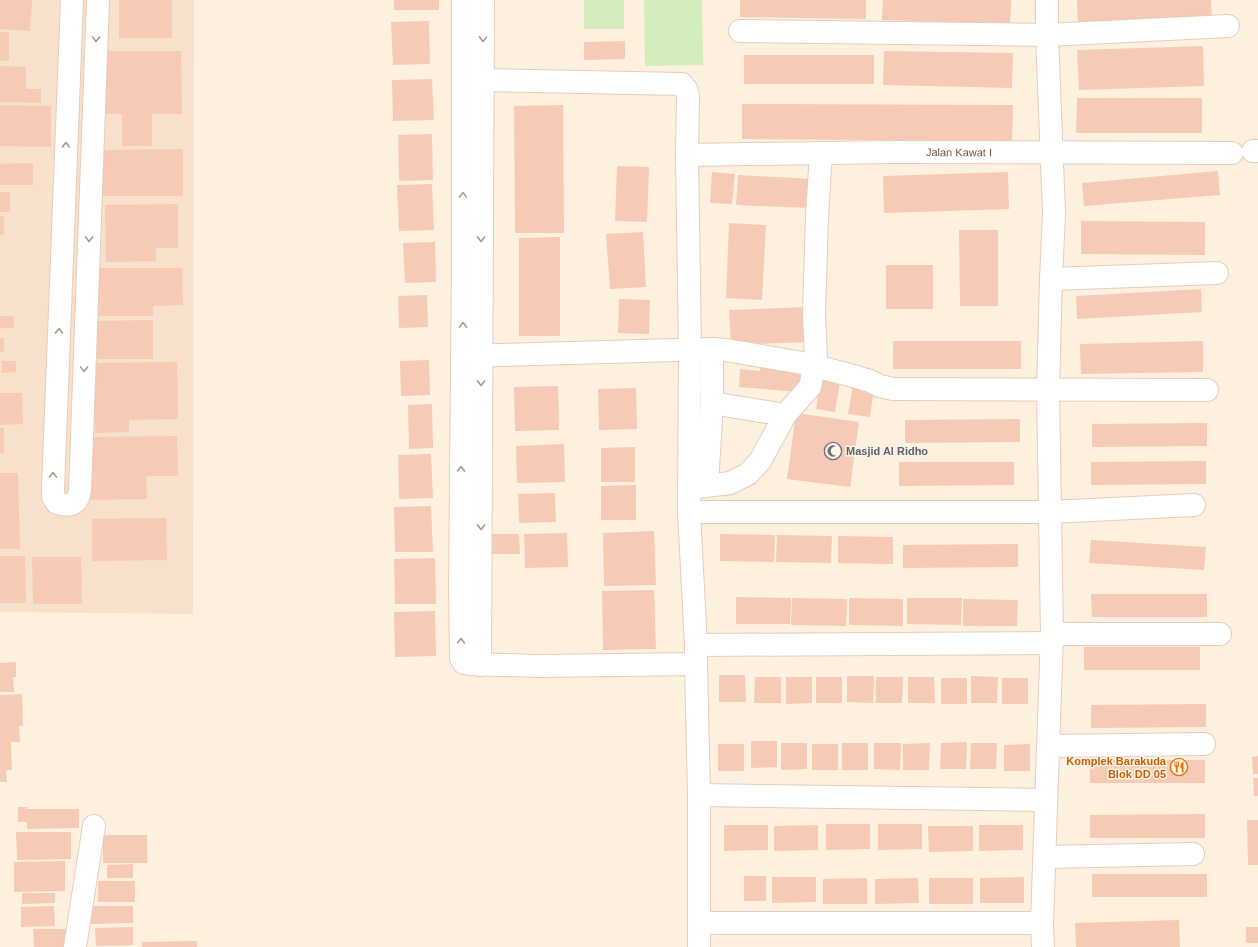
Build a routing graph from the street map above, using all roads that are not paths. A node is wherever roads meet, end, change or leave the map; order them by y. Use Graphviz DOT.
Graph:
graph roads {
  1 [pos="72,0"];
  2 [pos="98,0"];
  3 [pos="463,0"];
  4 [pos="483,0"];
  5 [pos="1048,0"];
  6 [pos="1228,26"];
  7 [pos="740,31"];
  8 [pos="1047,35"];
  9 [pos="473,79"];
  10 [pos="1232,152"];
  11 [pos="821,153"];
  12 [pos="1051,153"];
  13 [pos="687,155"];
  14 [pos="65,179"];
  15 [pos="91,179"];
  16 [pos="64,212"];
  17 [pos="90,213"];
  18 [pos="1217,273"];
  19 [pos="1051,279"];
  20 [pos="690,349"];
  21 [pos="712,349"];
  22 [pos="472,355"];
  23 [pos="815,367"];
  24 [pos="1048,390"];
  25 [pos="1207,390"];
  26 [pos="712,403"];
  27 [pos="785,415"];
  28 [pos="698,486"];
  29 [pos="1194,505"];
  30 [pos="689,512"];
  31 [pos="1050,512"];
  32 [pos="1220,634"];
  33 [pos="1052,638"];
  34 [pos="696,654"];
  35 [pos="1204,744"];
  36 [pos="1048,746"];
  37 [pos="699,795"];
  38 [pos="1046,800"];
  39 [pos="94,826"];
  40 [pos="1193,854"];
  41 [pos="1045,857"];
  42 [pos="1042,922"];
  43 [pos="699,923"];
  44 [pos="75,947"];
  45 [pos="699,947"];
  46 [pos="1043,947"];
  14 -- 1 [label="street, one-way"];
  2 -- 15 [label="street, one-way"];
  3 -- 9 [label="street"];
  4 -- 9 [label="street, one-way"];
  5 -- 8 [label="street"];
  6 -- 8 [label="street"];
  7 -- 8 [label="street"];
  8 -- 12 [label="street"];
  9 -- 13 [label="street"];
  9 -- 22 [label="street"];
  10 -- 12 [label="street, Jalan Kawat I"];
  11 -- 12 [label="street, Jalan Kawat I"];
  11 -- 13 [label="street, Jalan Kawat I"];
  11 -- 23 [label="street"];
  12 -- 19 [label="street"];
  13 -- 20 [label="street"];
  14 -- 15 [label="street"];
  14 -- 16 [label="street"];
  15 -- 17 [label="street"];
  16 -- 17 [label="street"];
  17 -- 16 [label="street, one-way"];
  18 -- 19 [label="street"];
  19 -- 24 [label="street"];
  20 -- 21 [label="street"];
  20 -- 22 [label="street"];
  20 -- 28 [label="street"];
  21 -- 23 [label="street"];
  21 -- 26 [label="street"];
  22 -- 34 [label="street"];
  23 -- 24 [label="street"];
  23 -- 27 [label="street"];
  24 -- 25 [label="street"];
  24 -- 31 [label="street"];
  26 -- 27 [label="street"];
  26 -- 28 [label="street"];
  27 -- 28 [label="street"];
  28 -- 30 [label="street"];
  29 -- 31 [label="street"];
  30 -- 31 [label="street"];
  30 -- 34 [label="street"];
  31 -- 33 [label="street"];
  32 -- 33 [label="street"];
  33 -- 34 [label="street"];
  33 -- 36 [label="street"];
  34 -- 37 [label="street"];
  35 -- 36 [label="street"];
  36 -- 38 [label="street"];
  37 -- 38 [label="street"];
  37 -- 43 [label="street"];
  38 -- 41 [label="street"];
  39 -- 44 [label="street"];
  40 -- 41 [label="street"];
  41 -- 42 [label="street"];
  42 -- 43 [label="street"];
  42 -- 46 [label="street"];
  43 -- 45 [label="street"];
}
